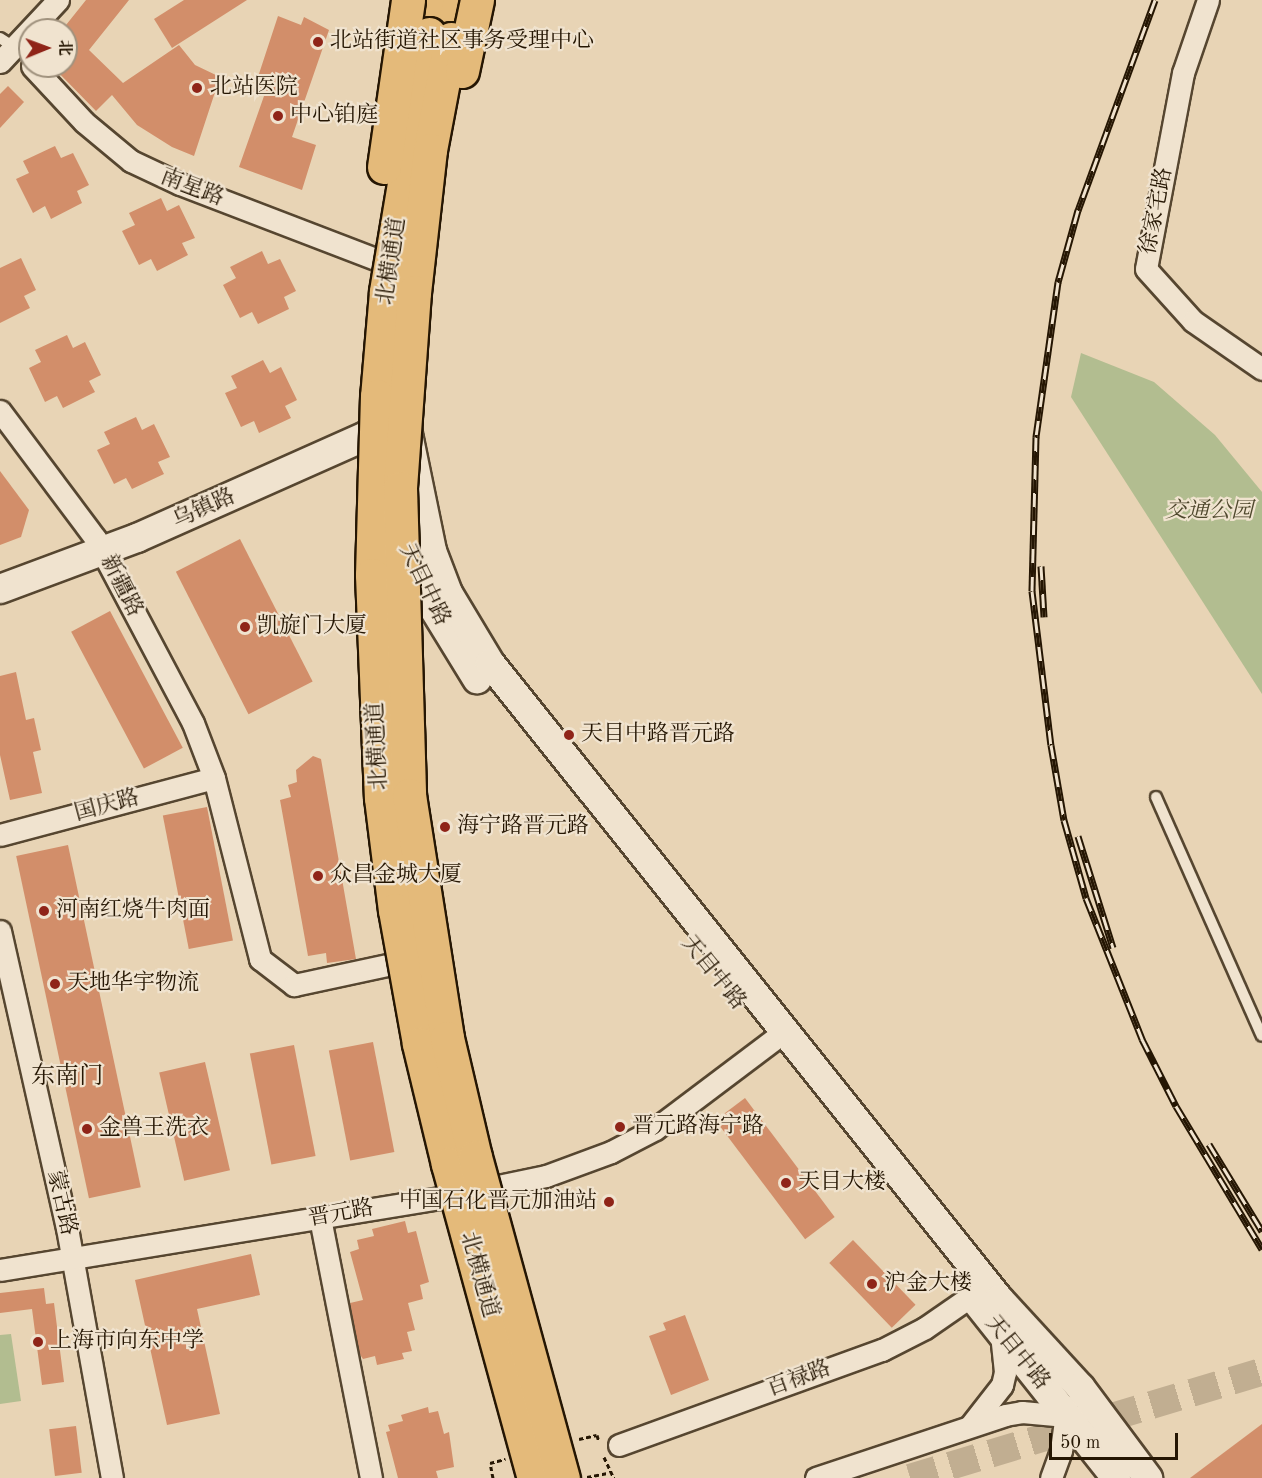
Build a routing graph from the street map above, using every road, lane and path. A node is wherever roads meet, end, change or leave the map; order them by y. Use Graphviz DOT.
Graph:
graph roads {
  1 [pos="58,0"];
  2 [pos="408,0"];
  3 [pos="436,0"];
  4 [pos="460,0"];
  5 [pos="477,0"];
  6 [pos="1208,0"];
  7 [pos="5,49"];
  8 [pos="18,57"];
  9 [pos="43,78"];
  10 [pos="394,282"];
  11 [pos="1262,369"];
  12 [pos="0,411"];
  13 [pos="406,424"];
  14 [pos="366,436"];
  15 [pos="103,551"];
  16 [pos="0,589"];
  17 [pos="214,778"];
  18 [pos="1156,797"];
  19 [pos="0,835"];
  20 [pos="0,930"];
  21 [pos="397,963"];
  22 [pos="1262,1036"];
  23 [pos="778,1037"];
  24 [pos="320,1218"];
  25 [pos="73,1259"];
  26 [pos="0,1270"];
  27 [pos="971,1296"];
  28 [pos="1001,1334"];
  29 [pos="1071,1376"];
  30 [pos="1030,1413"];
  31 [pos="1067,1415"];
  32 [pos="1104,1419"];
  33 [pos="968,1428"];
  34 [pos="619,1444"];
  35 [pos="1061,1450"];
  36 [pos="490,1463"];
  37 [pos="112,1478"];
  38 [pos="371,1478"];
  39 [pos="493,1478"];
  40 [pos="534,1478"];
  41 [pos="563,1478"];
  42 [pos="584,1478"];
  43 [pos="614,1478"];
  44 [pos="816,1478"];
  45 [pos="1051,1478"];
  46 [pos="1116,1478"];
  47 [pos="1148,1478"];
  1 -- 7 [label="street"];
  2 -- 10 [label="highway, bridge"];
  3 -- 10 [label="highway, 北横通道, bridge"];
  4 -- 10 [label="highway, 北横通道, bridge"];
  5 -- 10 [label="highway, bridge"];
  6 -- 11 [label="street, 徐家宅路"];
  7 -- 8 [label="street, 南星路"];
  9 -- 10 [label="street, 南星路"];
  10 -- 40 [label="highway, 北横通道, bridge"];
  10 -- 41 [label="highway, 北横通道, bridge"];
  12 -- 15 [label="street, 新疆路"];
  13 -- 14 [label="main road, 乌镇路"];
  13 -- 23 [label="main road, 天目中路"];
  14 -- 15 [label="main road, 乌镇路"];
  14 -- 23 [label="main road, 天目中路"];
  15 -- 16 [label="main road, 乌镇路"];
  15 -- 17 [label="street, 新疆路"];
  17 -- 19 [label="street, 国庆路"];
  17 -- 21 [label="street, 新疆路"];
  18 -- 22 [label="lane"];
  20 -- 25 [label="street, 蒙古路"];
  23 -- 24 [label="street, 晋元路"];
  23 -- 27 [label="main road, 天目中路"];
  23 -- 29 [label="main road, 天目中路"];
  24 -- 25 [label="street, 晋元路"];
  24 -- 38 [label="street"];
  25 -- 26 [label="street, 晋元路"];
  25 -- 37 [label="street, 蒙古路"];
  27 -- 28 [label="main road, 天目中路"];
  27 -- 34 [label="street, 百禄路"];
  28 -- 31 [label="main road, 天目中路"];
  28 -- 33 [label="street"];
  29 -- 31 [label="street"];
  29 -- 32 [label="main road, 天目中路"];
  30 -- 31 [label="street"];
  30 -- 33 [label="street"];
  30 -- 35 [label="street"];
  31 -- 32 [label="street"];
  31 -- 35 [label="street"];
  31 -- 46 [label="main road, 天目中路"];
  32 -- 47 [label="main road, 天目中路"];
  33 -- 44 [label="street"];
  35 -- 45 [label="street"];
  36 -- 39 [label="path"];
  42 -- 43 [label="path"];
}
